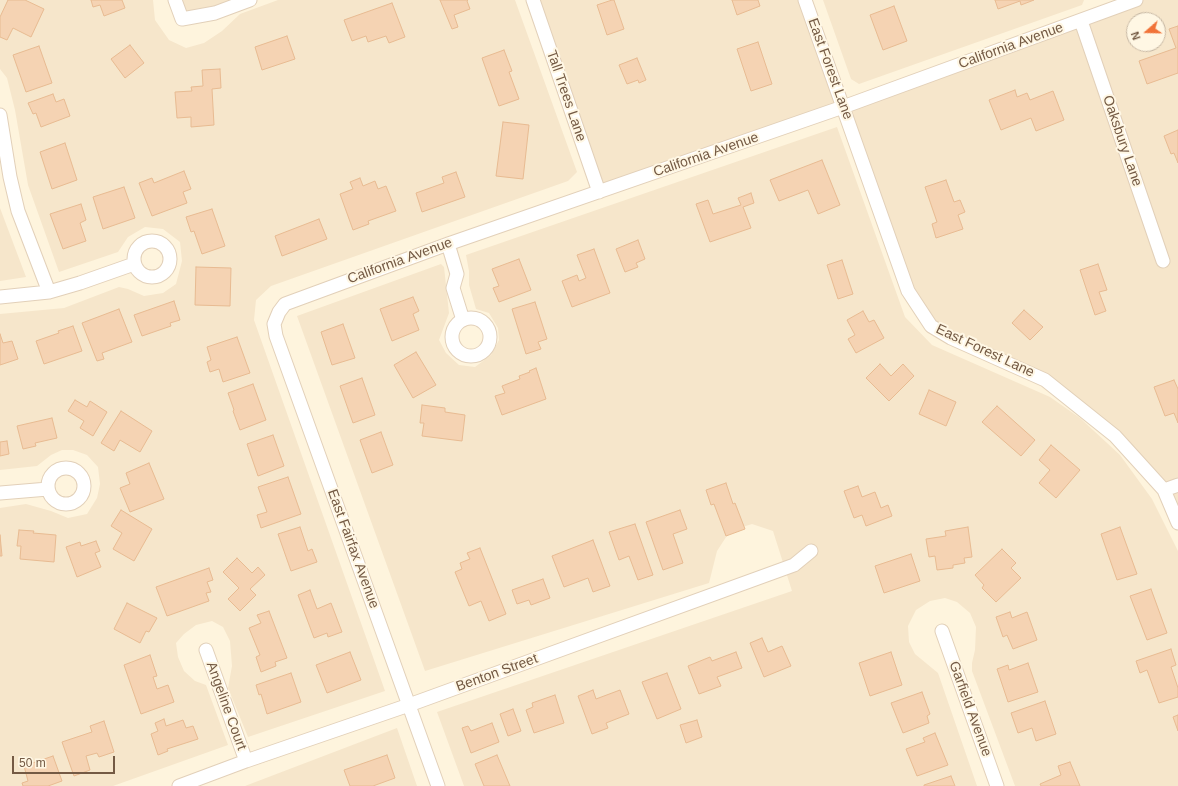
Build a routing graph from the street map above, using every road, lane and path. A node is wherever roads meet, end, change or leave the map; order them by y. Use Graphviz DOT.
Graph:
graph roads {
  1 [pos="175,0"];
  2 [pos="250,0"];
  3 [pos="533,0"];
  4 [pos="805,0"];
  5 [pos="1136,0"];
  6 [pos="1103,5"];
  7 [pos="1080,21"];
  8 [pos="843,107"];
  9 [pos="0,114"];
  10 [pos="599,192"];
  11 [pos="448,244"];
  12 [pos="1163,261"];
  13 [pos="134,264"];
  14 [pos="49,292"];
  15 [pos="0,297"];
  16 [pos="279,312"];
  17 [pos="463,320"];
  18 [pos="1178,485"];
  19 [pos="48,489"];
  20 [pos="1164,490"];
  21 [pos="0,493"];
  22 [pos="1178,523"];
  23 [pos="811,551"];
  24 [pos="942,631"];
  25 [pos="206,650"];
  26 [pos="409,705"];
  27 [pos="246,761"];
  28 [pos="179,786"];
  29 [pos="438,786"];
  30 [pos="997,786"];
  1 -- 2 [label="street"];
  3 -- 10 [label="street, Tall Trees Lane"];
  4 -- 8 [label="street, East Forest Lane"];
  5 -- 6 [label="street, California Avenue"];
  6 -- 7 [label="street, California Avenue"];
  7 -- 8 [label="street, California Avenue"];
  7 -- 12 [label="street, Oaksbury Lane"];
  8 -- 10 [label="street, California Avenue"];
  8 -- 20 [label="street, East Forest Lane"];
  9 -- 14 [label="street"];
  10 -- 11 [label="street, California Avenue"];
  11 -- 16 [label="street, California Avenue"];
  11 -- 17 [label="street"];
  13 -- 14 [label="street"];
  14 -- 15 [label="street"];
  16 -- 26 [label="street, East Fairfax Avenue"];
  18 -- 20 [label="street"];
  19 -- 21 [label="street"];
  20 -- 22 [label="street, East Forest Lane"];
  23 -- 26 [label="street, Benton Street"];
  24 -- 30 [label="street, Garfield Avenue"];
  25 -- 27 [label="street, Angeline Court"];
  26 -- 27 [label="street, Benton Street"];
  26 -- 29 [label="street, East Fairfax Avenue"];
  27 -- 28 [label="street, Benton Street"];
}
